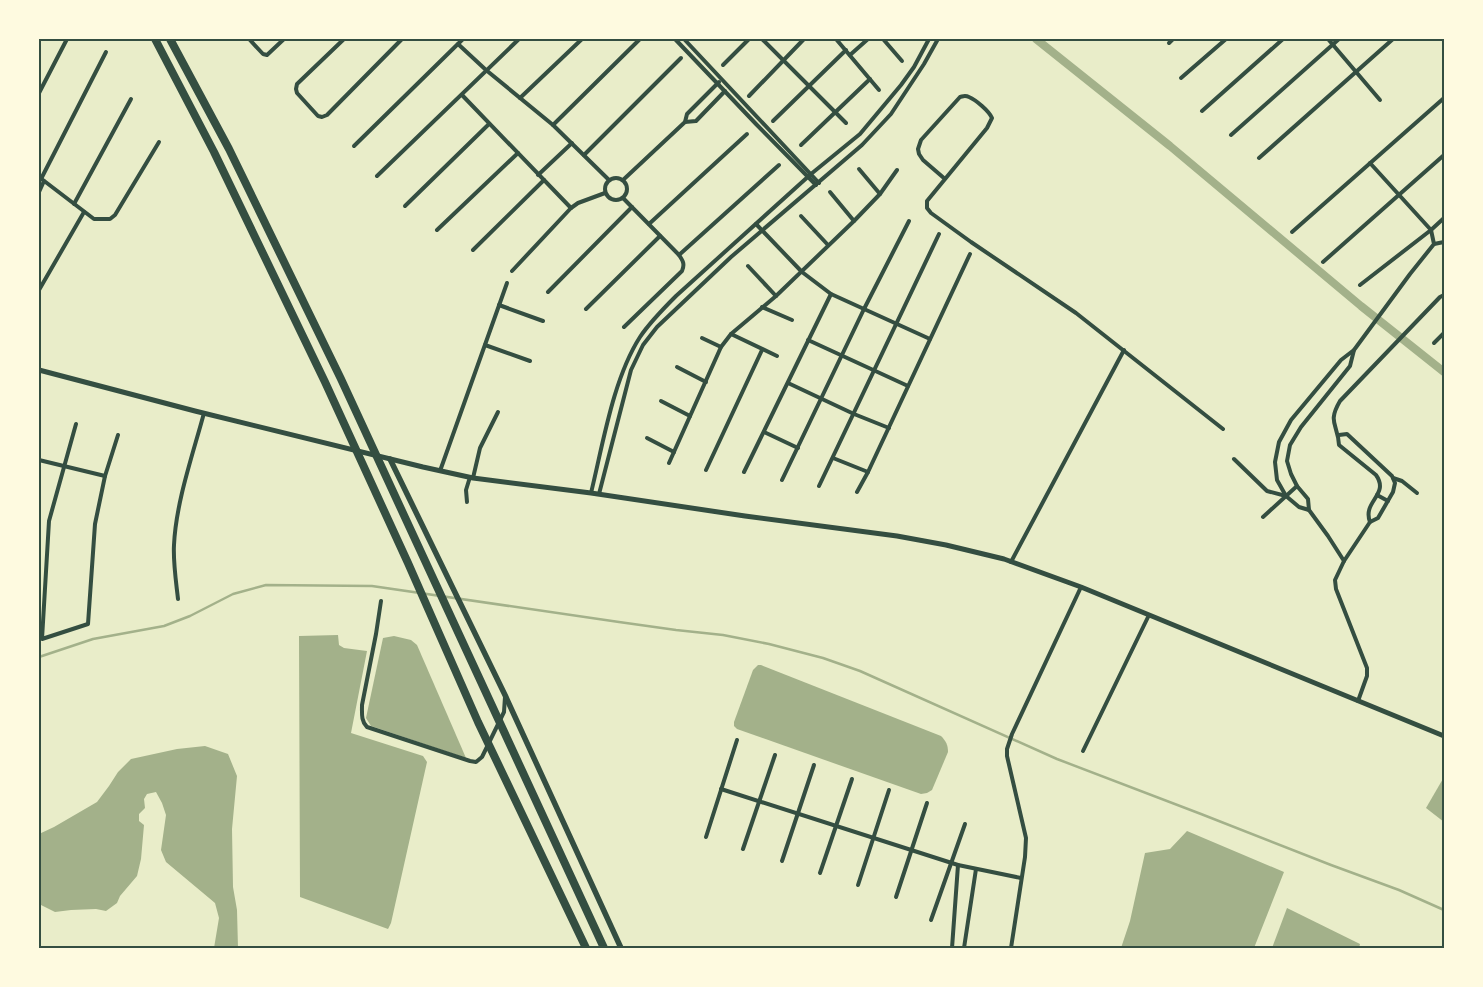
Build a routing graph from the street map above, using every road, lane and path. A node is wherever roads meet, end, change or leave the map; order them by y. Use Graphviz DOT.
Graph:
graph roads {
  1 [pos="67,39"];
  2 [pos="155,39"];
  3 [pos="170,39"];
  4 [pos="249,39"];
  5 [pos="284,39"];
  6 [pos="344,39"];
  7 [pos="402,39"];
  8 [pos="464,39"];
  9 [pos="519,39"];
  10 [pos="582,39"];
  11 [pos="640,39"];
  12 [pos="675,39"];
  13 [pos="684,39"];
  14 [pos="749,39"];
  15 [pos="762,39"];
  16 [pos="804,39"];
  17 [pos="836,39"];
  18 [pos="868,39"];
  19 [pos="883,39"];
  20 [pos="929,39"];
  21 [pos="938,39"];
  22 [pos="1173,39"];
  23 [pos="1226,39"];
  24 [pos="1283,39"];
  25 [pos="1328,39"];
  26 [pos="1339,39"];
  27 [pos="1392,39"];
  28 [pos="1169,43"];
  29 [pos="458,44"];
  30 [pos="1333,45"];
  31 [pos="846,50"];
  32 [pos="106,52"];
  33 [pos="850,55"];
  34 [pos="681,58"];
  35 [pos="782,61"];
  36 [pos="902,61"];
  37 [pos="722,65"];
  38 [pos="486,70"];
  39 [pos="1356,72"];
  40 [pos="1181,78"];
  41 [pos="722,79"];
  42 [pos="870,79"];
  43 [pos="717,84"];
  44 [pos="729,87"];
  45 [pos="808,87"];
  46 [pos="879,90"];
  47 [pos="725,92"];
  48 [pos="39,93"];
  49 [pos="462,95"];
  50 [pos="749,96"];
  51 [pos="520,98"];
  52 [pos="1444,98"];
  53 [pos="131,99"];
  54 [pos="1380,100"];
  55 [pos="884,107"];
  56 [pos="1202,112"];
  57 [pos="835,113"];
  58 [pos="891,114"];
  59 [pos="773,121"];
  60 [pos="685,122"];
  61 [pos="846,123"];
  62 [pos="489,124"];
  63 [pos="553,125"];
  64 [pos="747,134"];
  65 [pos="1231,135"];
  66 [pos="159,142"];
  67 [pos="572,143"];
  68 [pos="801,145"];
  69 [pos="354,146"];
  70 [pos="518,153"];
  71 [pos="584,155"];
  72 [pos="1444,156"];
  73 [pos="1259,158"];
  74 [pos="1370,162"];
  75 [pos="779,165"];
  76 [pos="860,169"];
  77 [pos="897,170"];
  78 [pos="538,175"];
  79 [pos="809,175"];
  80 [pos="377,176"];
  81 [pos="41,179"];
  82 [pos="945,179"];
  83 [pos="544,180"];
  84 [pos="609,180"];
  85 [pos="624,180"];
  86 [pos="818,184"];
  87 [pos="39,192"];
  88 [pos="830,192"];
  89 [pos="605,193"];
  90 [pos="880,194"];
  91 [pos="1398,195"];
  92 [pos="623,198"];
  93 [pos="74,204"];
  94 [pos="405,206"];
  95 [pos="632,207"];
  96 [pos="571,208"];
  97 [pos="84,212"];
  98 [pos="801,216"];
  99 [pos="1444,218"];
  100 [pos="854,221"];
  101 [pos="909,221"];
  102 [pos="649,224"];
  103 [pos="756,224"];
  104 [pos="437,230"];
  105 [pos="1431,230"];
  106 [pos="762,231"];
  107 [pos="1292,232"];
  108 [pos="939,234"];
  109 [pos="660,236"];
  110 [pos="1444,242"];
  111 [pos="1434,244"];
  112 [pos="828,245"];
  113 [pos="473,250"];
  114 [pos="970,254"];
  115 [pos="679,255"];
  116 [pos="1323,262"];
  117 [pos="748,266"];
  118 [pos="512,270"];
  119 [pos="802,272"];
  120 [pos="507,283"];
  121 [pos="1360,285"];
  122 [pos="39,290"];
  123 [pos="548,292"];
  124 [pos="830,294"];
  125 [pos="776,296"];
  126 [pos="1444,296"];
  127 [pos="499,305"];
  128 [pos="762,307"];
  129 [pos="586,309"];
  130 [pos="864,309"];
  131 [pos="792,320"];
  132 [pos="543,321"];
  133 [pos="897,324"];
  134 [pos="624,327"];
  135 [pos="1444,333"];
  136 [pos="731,334"];
  137 [pos="702,338"];
  138 [pos="930,339"];
  139 [pos="808,340"];
  140 [pos="1434,343"];
  141 [pos="485,345"];
  142 [pos="721,347"];
  143 [pos="762,350"];
  144 [pos="1124,350"];
  145 [pos="1354,350"];
  146 [pos="777,356"];
  147 [pos="842,356"];
  148 [pos="530,361"];
  149 [pos="677,367"];
  150 [pos="39,370"];
  151 [pos="874,371"];
  152 [pos="706,382"];
  153 [pos="788,383"];
  154 [pos="908,386"];
  155 [pos="821,399"];
  156 [pos="661,401"];
  157 [pos="498,412"];
  158 [pos="204,413"];
  159 [pos="854,414"];
  160 [pos="690,416"];
  161 [pos="1291,420"];
  162 [pos="76,424"];
  163 [pos="1301,427"];
  164 [pos="888,428"];
  165 [pos="1223,429"];
  166 [pos="764,432"];
  167 [pos="118,435"];
  168 [pos="1339,435"];
  169 [pos="647,438"];
  170 [pos="798,448"];
  171 [pos="674,452"];
  172 [pos="833,458"];
  173 [pos="390,459"];
  174 [pos="1234,459"];
  175 [pos="39,460"];
  176 [pos="670,463"];
  177 [pos="64,466"];
  178 [pos="706,470"];
  179 [pos="440,471"];
  180 [pos="744,472"];
  181 [pos="868,472"];
  182 [pos="105,476"];
  183 [pos="471,478"];
  184 [pos="1393,478"];
  185 [pos="782,480"];
  186 [pos="819,486"];
  187 [pos="1297,486"];
  188 [pos="857,492"];
  189 [pos="591,493"];
  190 [pos="1417,493"];
  191 [pos="599,494"];
  192 [pos="1377,495"];
  193 [pos="1286,496"];
  194 [pos="1388,501"];
  195 [pos="467,502"];
  196 [pos="1310,510"];
  197 [pos="1263,517"];
  198 [pos="1370,522"];
  199 [pos="1011,562"];
  200 [pos="1344,562"];
  201 [pos="1081,587"];
  202 [pos="178,598"];
  203 [pos="381,601"];
  204 [pos="1149,616"];
  205 [pos="505,695"];
  206 [pos="1358,701"];
  207 [pos="1444,736"];
  208 [pos="737,740"];
  209 [pos="1083,751"];
  210 [pos="775,755"];
  211 [pos="814,765"];
  212 [pos="852,779"];
  213 [pos="722,789"];
  214 [pos="888,790"];
  215 [pos="760,801"];
  216 [pos="927,803"];
  217 [pos="798,813"];
  218 [pos="965,824"];
  219 [pos="835,826"];
  220 [pos="706,837"];
  221 [pos="872,838"];
  222 [pos="743,849"];
  223 [pos="912,850"];
  224 [pos="782,861"];
  225 [pos="951,863"];
  226 [pos="958,865"];
  227 [pos="976,870"];
  228 [pos="820,872"];
  229 [pos="1021,878"];
  230 [pos="858,886"];
  231 [pos="896,897"];
  232 [pos="930,920"];
  233 [pos="586,948"];
  234 [pos="604,948"];
  235 [pos="621,948"];
  236 [pos="952,948"];
  237 [pos="964,948"];
  238 [pos="1011,948"];
  1 -- 48 [label="street"];
  2 -- 233 [label="highway"];
  3 -- 234 [label="highway"];
  4 -- 5 [label="street"];
  6 -- 7 [label="street"];
  8 -- 29 [label="street"];
  9 -- 38 [label="street"];
  10 -- 51 [label="street"];
  11 -- 63 [label="street"];
  12 -- 43 [label="street"];
  13 -- 41 [label="street"];
  14 -- 37 [label="street"];
  15 -- 35 [label="street"];
  16 -- 35 [label="street"];
  17 -- 31 [label="street"];
  18 -- 33 [label="street"];
  19 -- 36 [label="street"];
  20 -- 55 [label="street"];
  21 -- 58 [label="street"];
  22 -- 28 [label="street"];
  23 -- 40 [label="street"];
  24 -- 56 [label="street"];
  25 -- 30 [label="street"];
  26 -- 30 [label="street"];
  27 -- 39 [label="street"];
  29 -- 38 [label="street"];
  29 -- 69 [label="street"];
  30 -- 39 [label="street"];
  30 -- 65 [label="street"];
  31 -- 33 [label="street"];
  31 -- 45 [label="street"];
  32 -- 81 [label="street"];
  33 -- 42 [label="street"];
  34 -- 71 [label="street"];
  35 -- 45 [label="street"];
  35 -- 50 [label="street"];
  38 -- 49 [label="street"];
  38 -- 51 [label="street"];
  39 -- 54 [label="street"];
  39 -- 73 [label="street"];
  41 -- 43 [label="street"];
  41 -- 44 [label="street"];
  42 -- 46 [label="street"];
  42 -- 57 [label="street"];
  43 -- 47 [label="street"];
  43 -- 60 [label="street"];
  44 -- 47 [label="street"];
  44 -- 79 [label="street"];
  45 -- 57 [label="street"];
  45 -- 59 [label="street"];
  47 -- 60 [label="street"];
  47 -- 79 [label="street"];
  49 -- 62 [label="street"];
  49 -- 80 [label="street"];
  51 -- 63 [label="street"];
  52 -- 74 [label="street"];
  53 -- 93 [label="street"];
  55 -- 58 [label="street"];
  55 -- 79 [label="street"];
  57 -- 61 [label="street"];
  57 -- 68 [label="street"];
  58 -- 86 [label="street"];
  60 -- 85 [label="street"];
  62 -- 70 [label="street"];
  62 -- 94 [label="street"];
  63 -- 67 [label="street"];
  64 -- 102 [label="street"];
  66 -- 97 [label="street"];
  67 -- 71 [label="street"];
  67 -- 78 [label="street"];
  70 -- 78 [label="street"];
  70 -- 104 [label="street"];
  71 -- 84 [label="street"];
  72 -- 91 [label="street"];
  74 -- 91 [label="street"];
  74 -- 107 [label="street"];
  75 -- 115 [label="street"];
  76 -- 90 [label="street"];
  77 -- 90 [label="street"];
  78 -- 83 [label="street"];
  79 -- 86 [label="street"];
  79 -- 103 [label="street"];
  81 -- 87 [label="street"];
  81 -- 93 [label="street"];
  82 -- 82 [label="street"];
  82 -- 144 [label="street"];
  83 -- 96 [label="street"];
  83 -- 113 [label="street"];
  84 -- 85 [label="street"];
  84 -- 89 [label="street"];
  85 -- 92 [label="street"];
  86 -- 106 [label="street"];
  88 -- 100 [label="street"];
  89 -- 92 [label="street"];
  89 -- 96 [label="street"];
  90 -- 100 [label="street"];
  91 -- 105 [label="street"];
  91 -- 116 [label="street"];
  92 -- 95 [label="street"];
  93 -- 97 [label="street"];
  95 -- 102 [label="street"];
  95 -- 123 [label="street"];
  96 -- 118 [label="street"];
  97 -- 122 [label="street"];
  98 -- 112 [label="street"];
  99 -- 105 [label="street"];
  100 -- 112 [label="street"];
  101 -- 130 [label="street"];
  102 -- 109 [label="street"];
  103 -- 106 [label="street"];
  103 -- 189 [label="street"];
  105 -- 111 [label="street"];
  105 -- 121 [label="street"];
  106 -- 119 [label="street"];
  106 -- 191 [label="street"];
  108 -- 133 [label="street"];
  109 -- 115 [label="street"];
  109 -- 129 [label="street"];
  110 -- 111 [label="street"];
  111 -- 145 [label="street"];
  112 -- 119 [label="street"];
  114 -- 138 [label="street"];
  115 -- 134 [label="street"];
  117 -- 125 [label="street"];
  119 -- 124 [label="street"];
  119 -- 125 [label="street"];
  120 -- 127 [label="street"];
  124 -- 130 [label="street"];
  124 -- 139 [label="street"];
  125 -- 128 [label="street"];
  126 -- 168 [label="street"];
  127 -- 132 [label="street"];
  127 -- 141 [label="street"];
  128 -- 131 [label="street"];
  128 -- 136 [label="street"];
  130 -- 133 [label="street"];
  130 -- 147 [label="street"];
  133 -- 138 [label="street"];
  133 -- 151 [label="street"];
  135 -- 140 [label="street"];
  136 -- 142 [label="street"];
  136 -- 143 [label="street"];
  137 -- 142 [label="street"];
  138 -- 154 [label="street"];
  139 -- 147 [label="street"];
  139 -- 153 [label="street"];
  141 -- 148 [label="street"];
  141 -- 179 [label="street"];
  142 -- 152 [label="street"];
  143 -- 146 [label="street"];
  143 -- 178 [label="street"];
  144 -- 165 [label="street"];
  144 -- 199 [label="street"];
  145 -- 161 [label="street"];
  145 -- 163 [label="street"];
  147 -- 151 [label="street"];
  147 -- 155 [label="street"];
  149 -- 152 [label="street"];
  150 -- 158 [label="street"];
  151 -- 154 [label="street"];
  151 -- 159 [label="street"];
  152 -- 160 [label="street"];
  153 -- 155 [label="street"];
  153 -- 166 [label="street"];
  154 -- 164 [label="street"];
  155 -- 159 [label="street"];
  155 -- 170 [label="street"];
  156 -- 160 [label="street"];
  157 -- 183 [label="street"];
  158 -- 173 [label="street"];
  158 -- 202 [label="street"];
  159 -- 164 [label="street"];
  159 -- 172 [label="street"];
  160 -- 171 [label="street"];
  161 -- 163 [label="street"];
  161 -- 193 [label="street"];
  162 -- 177 [label="street"];
  163 -- 187 [label="street"];
  164 -- 181 [label="street"];
  166 -- 170 [label="street"];
  166 -- 180 [label="street"];
  167 -- 182 [label="street"];
  168 -- 184 [label="street"];
  168 -- 192 [label="street"];
  169 -- 171 [label="street"];
  170 -- 185 [label="street"];
  171 -- 176 [label="street"];
  172 -- 181 [label="street"];
  172 -- 186 [label="street"];
  173 -- 179 [label="street"];
  173 -- 205 [label="main road"];
  174 -- 193 [label="street"];
  175 -- 177 [label="street"];
  177 -- 182 [label="street"];
  177 -- 182 [label="street"];
  179 -- 183 [label="street"];
  181 -- 188 [label="street"];
  183 -- 189 [label="street"];
  183 -- 195 [label="street"];
  184 -- 190 [label="street"];
  184 -- 194 [label="street"];
  187 -- 193 [label="street"];
  187 -- 196 [label="street"];
  189 -- 191 [label="street"];
  191 -- 199 [label="street"];
  192 -- 194 [label="street"];
  192 -- 198 [label="street"];
  193 -- 196 [label="street"];
  193 -- 197 [label="street"];
  194 -- 198 [label="street"];
  196 -- 200 [label="street"];
  198 -- 200 [label="street"];
  199 -- 201 [label="street"];
  200 -- 206 [label="street"];
  201 -- 204 [label="street"];
  201 -- 229 [label="street"];
  203 -- 205 [label="street"];
  204 -- 206 [label="street"];
  204 -- 209 [label="street"];
  205 -- 235 [label="main road"];
  206 -- 207 [label="street"];
  208 -- 213 [label="street"];
  210 -- 215 [label="street"];
  211 -- 217 [label="street"];
  212 -- 219 [label="street"];
  213 -- 215 [label="street"];
  213 -- 220 [label="street"];
  214 -- 221 [label="street"];
  215 -- 217 [label="street"];
  215 -- 222 [label="street"];
  216 -- 223 [label="street"];
  217 -- 219 [label="street"];
  217 -- 224 [label="street"];
  218 -- 225 [label="street"];
  219 -- 221 [label="street"];
  219 -- 228 [label="street"];
  221 -- 223 [label="street"];
  221 -- 230 [label="street"];
  223 -- 225 [label="street"];
  223 -- 231 [label="street"];
  225 -- 226 [label="street"];
  225 -- 232 [label="street"];
  226 -- 227 [label="street"];
  226 -- 236 [label="street"];
  227 -- 229 [label="street"];
  227 -- 237 [label="street"];
  229 -- 238 [label="street"];
}
